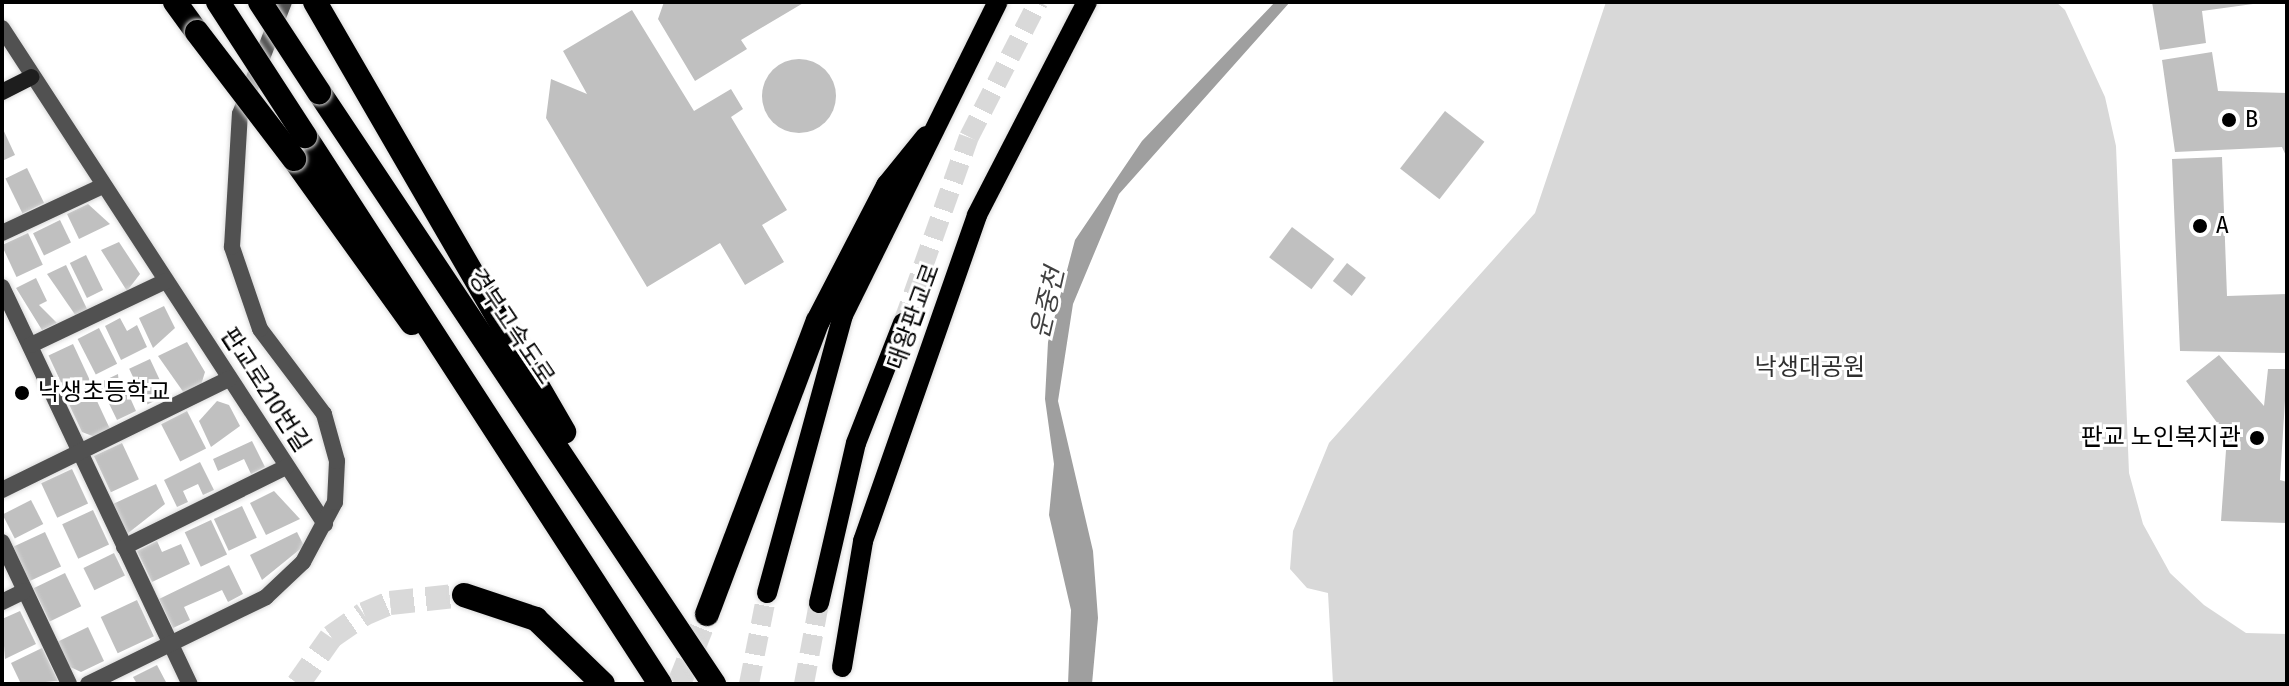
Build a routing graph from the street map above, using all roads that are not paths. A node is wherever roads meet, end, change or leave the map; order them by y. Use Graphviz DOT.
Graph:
graph roads {
  1 [pos="175,2"];
  2 [pos="218,2"];
  3 [pos="260,2"];
  4 [pos="284,2"];
  5 [pos="315,2"];
  6 [pos="998,2"];
  7 [pos="1087,2"];
  8 [pos="2,28"];
  9 [pos="31,77"];
  10 [pos="2,92"];
  11 [pos="927,138"];
  12 [pos="103,186"];
  13 [pos="2,233"];
  14 [pos="166,281"];
  15 [pos="6,294"];
  16 [pos="903,323"];
  17 [pos="31,345"];
  18 [pos="229,379"];
  19 [pos="82,452"];
  20 [pos="286,467"];
  21 [pos="2,490"];
  22 [pos="546,510"];
  23 [pos="325,524"];
  24 [pos="2,542"];
  25 [pos="124,547"];
  26 [pos="650,588"];
  27 [pos="25,591"];
  28 [pos="767,593"];
  29 [pos="464,595"];
  30 [pos="2,602"];
  31 [pos="819,603"];
  32 [pos="707,614"];
  33 [pos="173,645"];
  34 [pos="842,667"];
  35 [pos="69,684"];
  36 [pos="88,684"];
  37 [pos="190,684"];
  38 [pos="603,684"];
  39 [pos="660,684"];
  40 [pos="714,684"];
  1 -- 22 [label="highway, bridge"];
  2 -- 22 [label="highway, bridge"];
  3 -- 26 [label="highway, 경부고속도로, bridge"];
  4 -- 23 [label="street"];
  5 -- 26 [label="highway"];
  6 -- 11 [label="main road"];
  7 -- 34 [label="main road, 대왕판교로"];
  8 -- 9 [label="street, 판교로210번길"];
  9 -- 10 [label="street"];
  9 -- 12 [label="street, 판교로210번길"];
  11 -- 28 [label="main road"];
  11 -- 32 [label="highway"];
  12 -- 13 [label="street"];
  12 -- 14 [label="street, 판교로210번길"];
  14 -- 17 [label="street"];
  14 -- 18 [label="street, 판교로210번길"];
  15 -- 17 [label="street"];
  16 -- 31 [label="main road, 대왕판교로"];
  17 -- 19 [label="street"];
  18 -- 19 [label="street"];
  18 -- 20 [label="street, 판교로210번길"];
  19 -- 21 [label="street"];
  19 -- 25 [label="street"];
  20 -- 23 [label="street, 판교로210번길"];
  20 -- 25 [label="street"];
  22 -- 39 [label="highway"];
  23 -- 33 [label="street"];
  24 -- 27 [label="street"];
  25 -- 33 [label="street"];
  26 -- 40 [label="highway, 경부고속도로"];
  27 -- 30 [label="street"];
  27 -- 35 [label="street"];
  29 -- 38 [label="highway"];
  33 -- 36 [label="street"];
  33 -- 37 [label="street"];
}
